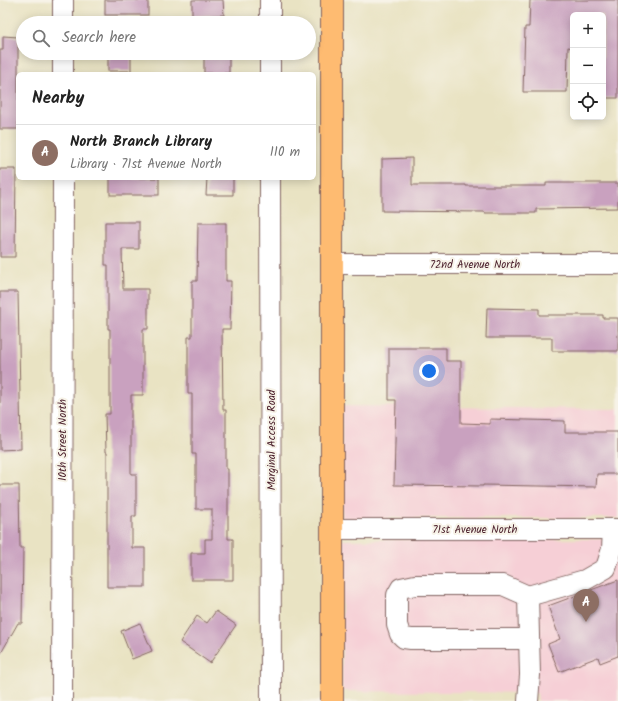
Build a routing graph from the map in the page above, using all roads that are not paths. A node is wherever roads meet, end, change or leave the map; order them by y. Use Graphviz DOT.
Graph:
graph roads {
  1 [pos="63,0"];
  2 [pos="270,0"];
  3 [pos="332,0"];
  4 [pos="63,16"];
  5 [pos="270,16"];
  6 [pos="63,60"];
  7 [pos="270,60"];
  8 [pos="63,72"];
  9 [pos="270,72"];
  10 [pos="63,180"];
  11 [pos="270,180"];
  12 [pos="332,264"];
  13 [pos="618,264"];
  14 [pos="333,529"];
  15 [pos="616,529"];
  16 [pos="528,596"];
  17 [pos="529,638"];
  18 [pos="62,701"];
  19 [pos="271,701"];
  20 [pos="332,701"];
  21 [pos="528,701"];
  1 -- 4 [label="street"];
  2 -- 5 [label="street"];
  3 -- 12 [label="main road"];
  6 -- 8 [label="street"];
  7 -- 9 [label="street"];
  10 -- 18 [label="street, 10th Street North"];
  11 -- 19 [label="street, Marginal Access Road"];
  12 -- 13 [label="street, 72nd Avenue North"];
  12 -- 14 [label="main road"];
  14 -- 15 [label="street, 71st Avenue North"];
  14 -- 20 [label="main road"];
  15 -- 16 [label="street"];
  16 -- 17 [label="street"];
  16 -- 17 [label="street"];
  17 -- 21 [label="street"];
}
